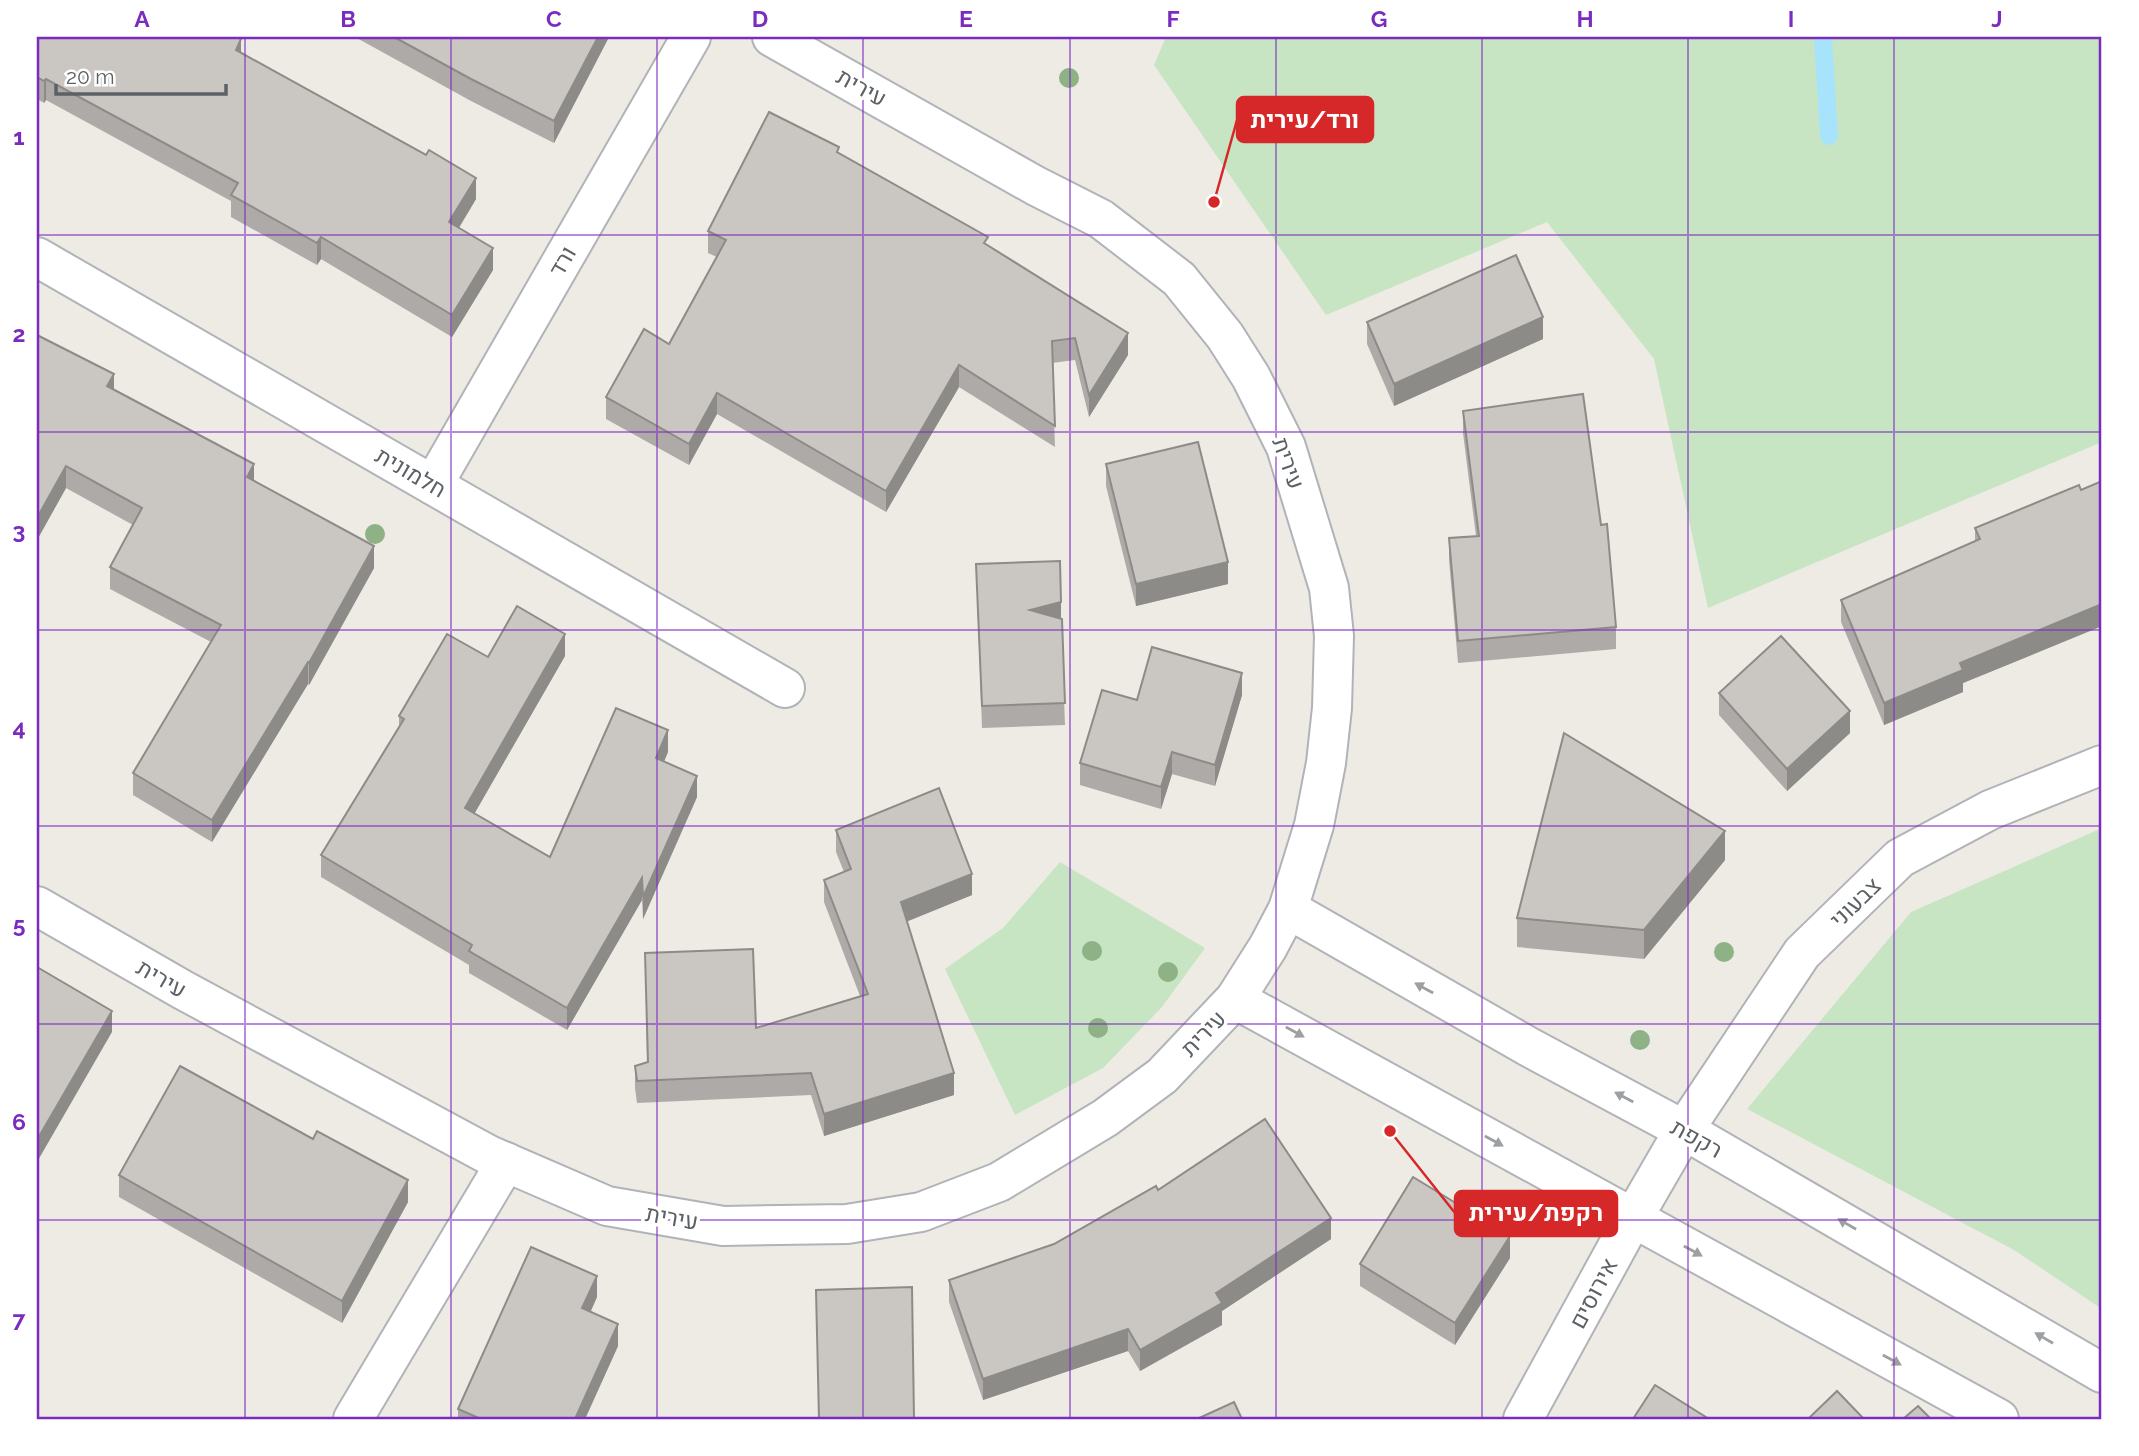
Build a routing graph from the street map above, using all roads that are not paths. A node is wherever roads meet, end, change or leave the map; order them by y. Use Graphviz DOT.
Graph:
graph roads {
  1 [pos="691,37"];
  2 [pos="772,37"];
  3 [pos="37,257"];
  4 [pos="433,485"];
  5 [pos="785,688"];
  6 [pos="2102,765"];
  7 [pos="37,906"];
  8 [pos="1288,909"];
  9 [pos="1235,999"];
  10 [pos="1684,1129"];
  11 [pos="506,1162"];
  12 [pos="1633,1218"];
  13 [pos="2102,1373"];
  14 [pos="353,1419"];
  15 [pos="1523,1419"];
  16 [pos="1999,1419"];
  1 -- 4 [label="street, ורד"];
  2 -- 8 [label="street, עירית"];
  3 -- 4 [label="street, חלמונית"];
  4 -- 5 [label="street, חלמונית"];
  6 -- 10 [label="street, צבעוני"];
  7 -- 11 [label="street, עירית"];
  8 -- 9 [label="street, עירית"];
  10 -- 8 [label="street, רקפת, one-way"];
  9 -- 11 [label="street, עירית"];
  9 -- 12 [label="street, one-way"];
  10 -- 12 [label="street, אירוסים"];
  13 -- 10 [label="street, רקפת, one-way"];
  11 -- 14 [label="street"];
  12 -- 15 [label="street, אירוסים"];
  12 -- 16 [label="street, one-way"];
}
